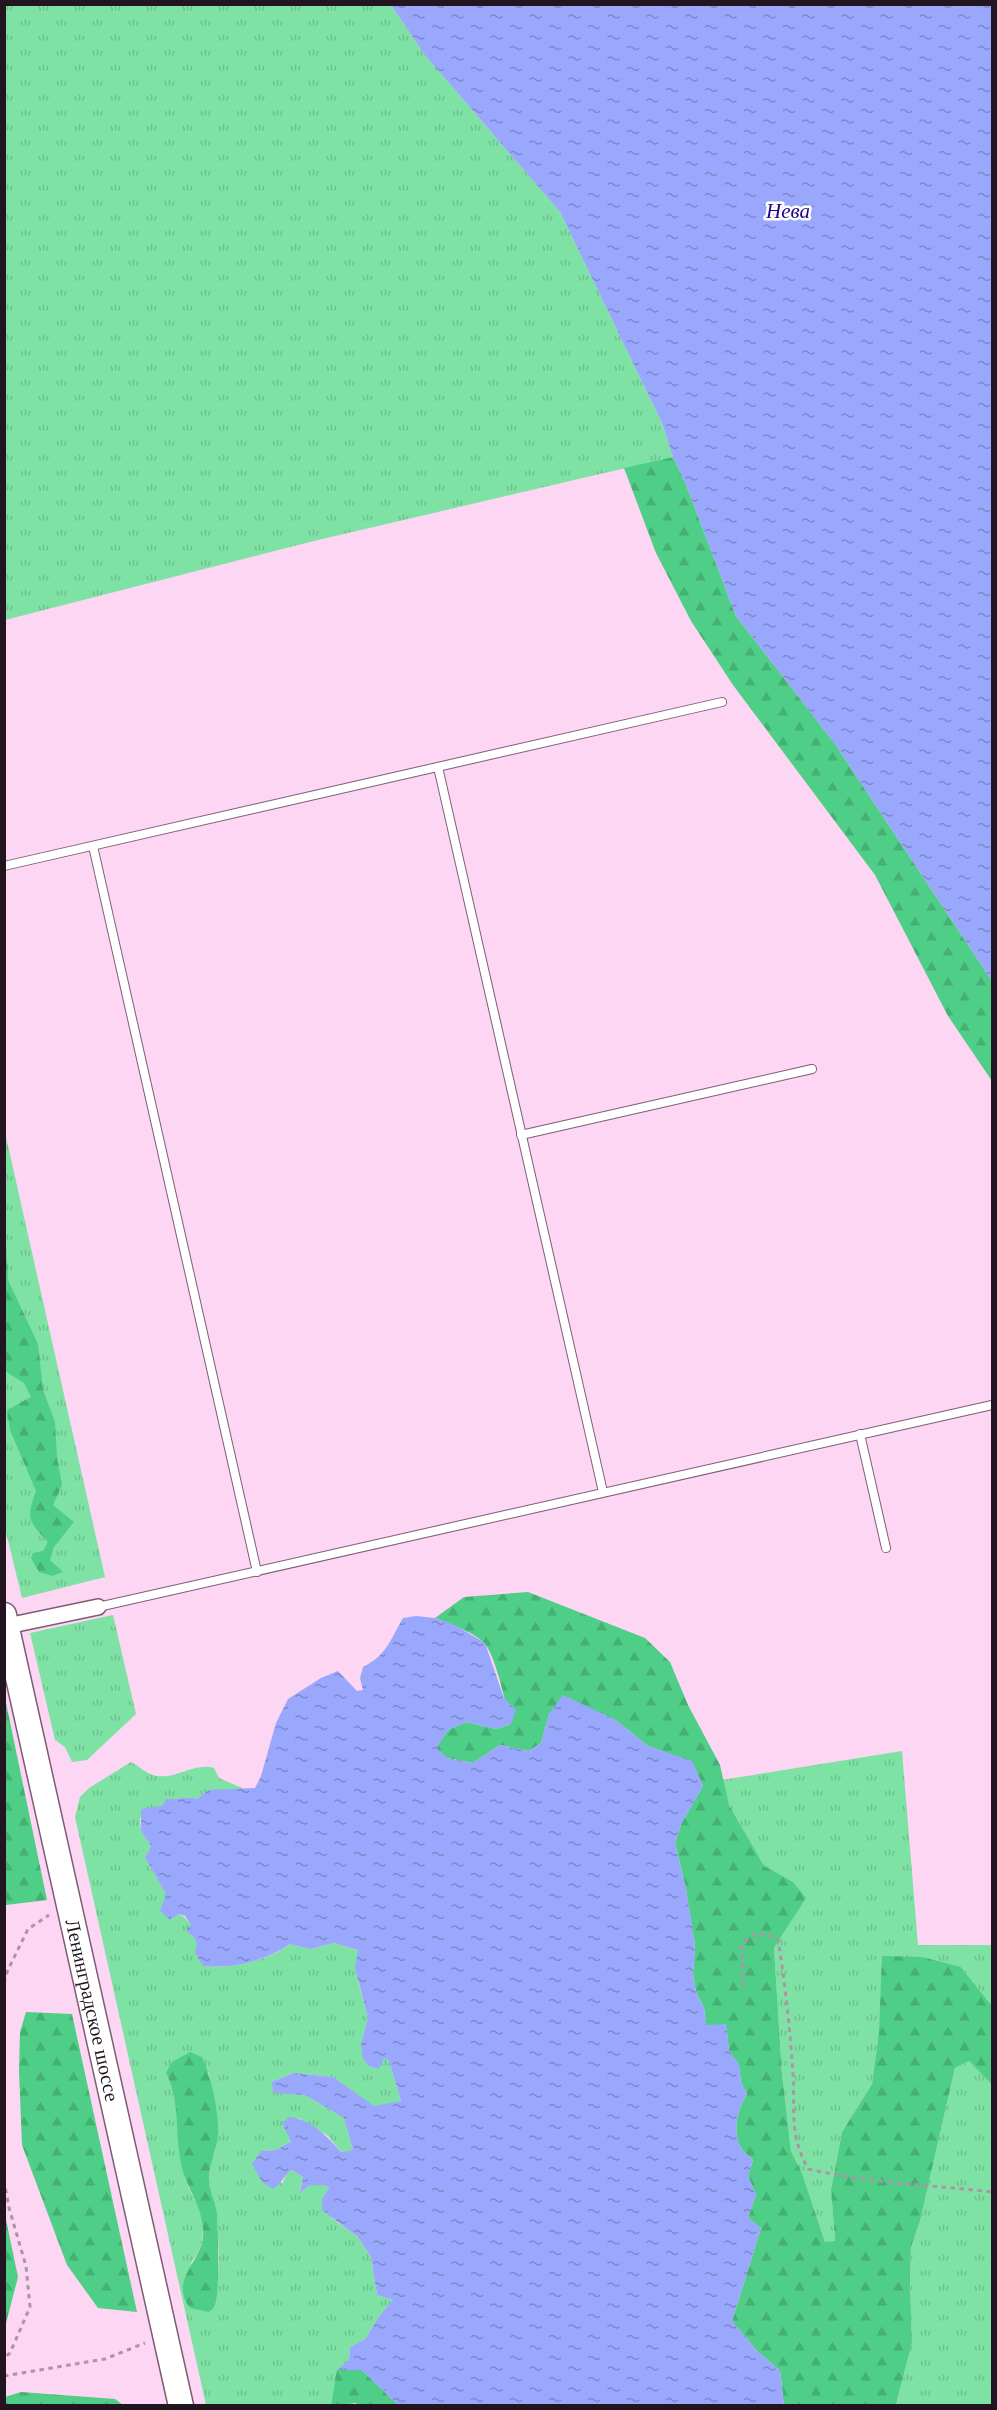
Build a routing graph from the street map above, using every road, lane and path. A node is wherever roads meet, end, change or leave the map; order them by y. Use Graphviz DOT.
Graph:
graph roads {
  1 [pos="722,702"];
  2 [pos="438,767"];
  3 [pos="93,846"];
  4 [pos="4,866"];
  5 [pos="812,1069"];
  6 [pos="521,1135"];
  7 [pos="993,1405"];
  8 [pos="860,1434"];
  9 [pos="603,1492"];
  10 [pos="886,1548"];
  11 [pos="257,1572"];
  12 [pos="98,1607"];
  13 [pos="6,1621"];
  14 [pos="68,1902"];
  15 [pos="4,1983"];
  16 [pos="743,1986"];
  17 [pos="4,2180"];
  18 [pos="993,2192"];
  19 [pos="165,2337"];
  20 [pos="4,2358"];
  21 [pos="4,2376"];
  22 [pos="181,2406"];
  1 -- 2 [label="lane"];
  2 -- 3 [label="lane"];
  2 -- 6 [label="lane"];
  3 -- 4 [label="lane"];
  3 -- 11 [label="lane"];
  5 -- 6 [label="lane"];
  6 -- 9 [label="lane"];
  7 -- 8 [label="lane"];
  8 -- 9 [label="lane"];
  8 -- 10 [label="lane"];
  9 -- 11 [label="lane"];
  11 -- 12 [label="lane"];
  12 -- 13 [label="street"];
  13 -- 14 [label="main road, Ленинградское шоссе"];
  14 -- 15 [label="path"];
  14 -- 19 [label="main road, Ленинградское шоссе"];
  16 -- 18 [label="path"];
  17 -- 20 [label="path"];
  19 -- 21 [label="path"];
  19 -- 22 [label="main road, Ленинградское шоссе"];
}
